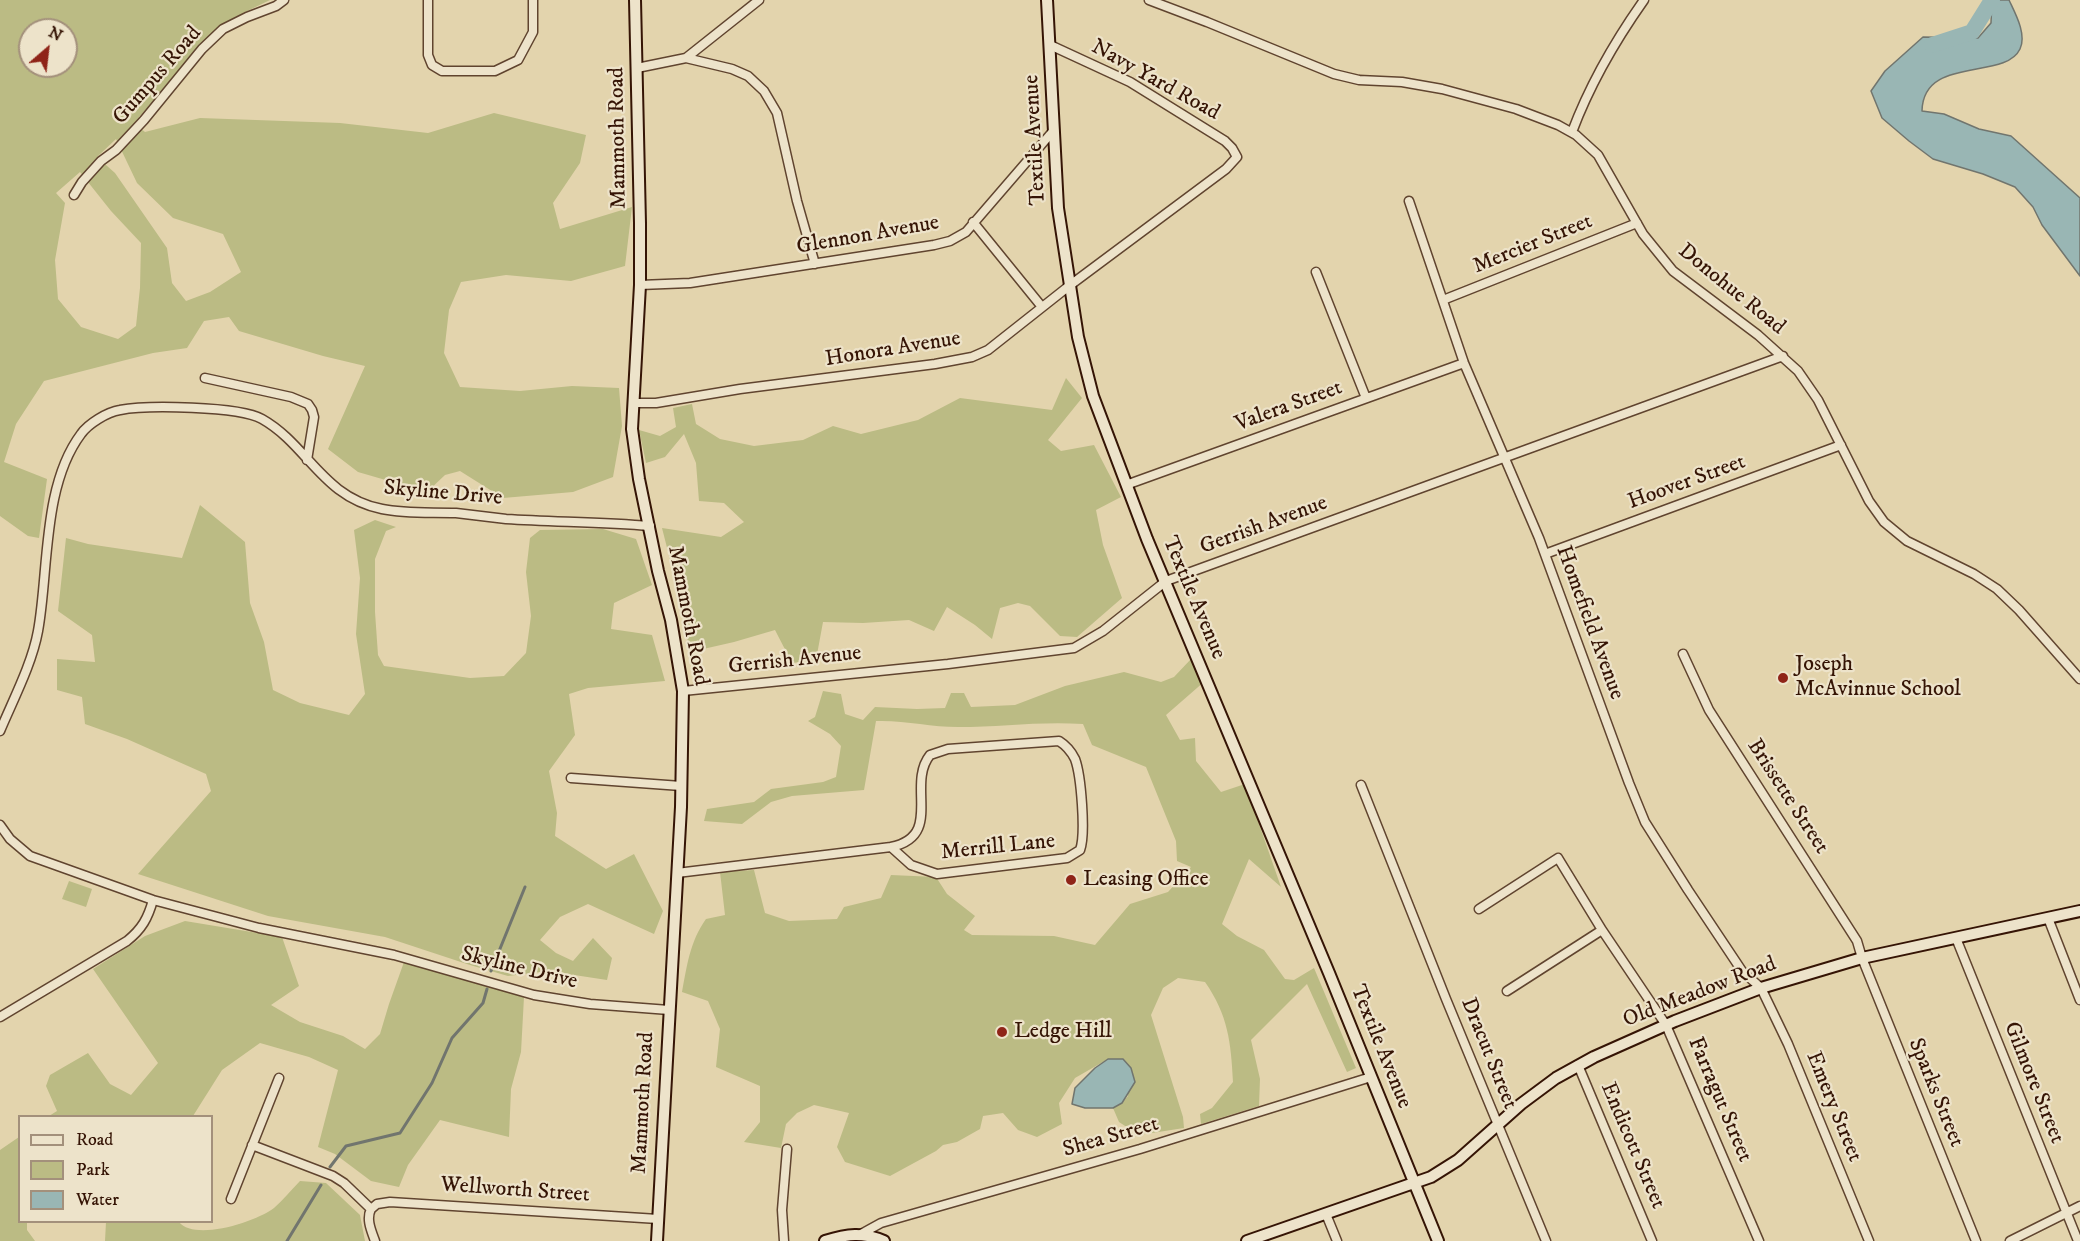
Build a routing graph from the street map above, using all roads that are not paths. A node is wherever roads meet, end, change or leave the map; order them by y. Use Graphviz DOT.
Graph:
graph roads {
  1 [pos="284,0"];
  2 [pos="428,0"];
  3 [pos="533,0"];
  4 [pos="635,0"];
  5 [pos="759,0"];
  6 [pos="1047,0"];
  7 [pos="1644,0"];
  8 [pos="1154,1"];
  9 [pos="1050,45"];
  10 [pos="686,58"];
  11 [pos="637,68"];
  12 [pos="1054,130"];
  13 [pos="1572,132"];
  14 [pos="1236,156"];
  15 [pos="74,195"];
  16 [pos="1409,201"];
  17 [pos="973,222"];
  18 [pos="1637,223"];
  19 [pos="815,264"];
  20 [pos="1317,272"];
  21 [pos="640,285"];
  22 [pos="1069,285"];
  23 [pos="1443,300"];
  24 [pos="1042,307"];
  25 [pos="1783,356"];
  26 [pos="1464,363"];
  27 [pos="206,378"];
  28 [pos="1366,398"];
  29 [pos="633,403"];
  30 [pos="1841,445"];
  31 [pos="1503,458"];
  32 [pos="307,460"];
  33 [pos="1126,485"];
  34 [pos="650,526"];
  35 [pos="1545,554"];
  36 [pos="1166,581"];
  37 [pos="1683,654"];
  38 [pos="2080,679"];
  39 [pos="683,691"];
  40 [pos="0,731"];
  41 [pos="571,778"];
  42 [pos="1361,785"];
  43 [pos="681,786"];
  44 [pos="0,825"];
  45 [pos="891,847"];
  46 [pos="677,873"];
  47 [pos="153,900"];
  48 [pos="1479,909"];
  49 [pos="2080,911"];
  50 [pos="2048,918"];
  51 [pos="1602,930"];
  52 [pos="1956,938"];
  53 [pos="1862,958"];
  54 [pos="1761,988"];
  55 [pos="1507,991"];
  56 [pos="2080,1000"];
  57 [pos="669,1010"];
  58 [pos="0,1017"];
  59 [pos="1666,1024"];
  60 [pos="1578,1065"];
  61 [pos="1371,1077"];
  62 [pos="279,1078"];
  63 [pos="1498,1126"];
  64 [pos="252,1144"];
  65 [pos="787,1149"];
  66 [pos="1414,1184"];
  67 [pos="231,1199"];
  68 [pos="2080,1206"];
  69 [pos="371,1209"];
  70 [pos="2066,1213"];
  71 [pos="1326,1214"];
  72 [pos="658,1218"];
  73 [pos="861,1234"];
  74 [pos="375,1241"];
  75 [pos="657,1241"];
  76 [pos="784,1241"];
  77 [pos="825,1241"];
  78 [pos="884,1241"];
  79 [pos="1246,1241"];
  80 [pos="1337,1241"];
  81 [pos="1438,1241"];
  82 [pos="1546,1241"];
  83 [pos="1652,1241"];
  84 [pos="1759,1241"];
  85 [pos="1869,1241"];
  86 [pos="1976,1241"];
  87 [pos="2010,1241"];
  88 [pos="2078,1241"];
  1 -- 15 [label="street, Gumpus Road"];
  2 -- 3 [label="street"];
  4 -- 11 [label="main road, Mammoth Road"];
  5 -- 10 [label="street"];
  6 -- 9 [label="main road, Textile Avenue"];
  7 -- 13 [label="street"];
  8 -- 13 [label="street, Donohue Road"];
  9 -- 12 [label="main road, Textile Avenue"];
  9 -- 14 [label="street, Navy Yard Road"];
  10 -- 11 [label="street"];
  10 -- 19 [label="street"];
  11 -- 21 [label="main road, Mammoth Road"];
  12 -- 17 [label="street, Glennon Avenue"];
  12 -- 22 [label="main road, Textile Avenue"];
  13 -- 18 [label="street, Donohue Road"];
  14 -- 22 [label="street, Honora Avenue"];
  16 -- 23 [label="street, Homefield Avenue"];
  17 -- 19 [label="street, Glennon Avenue"];
  17 -- 24 [label="street"];
  18 -- 23 [label="street, Mercier Street"];
  18 -- 25 [label="street, Donohue Road"];
  19 -- 21 [label="street, Glennon Avenue"];
  20 -- 28 [label="street"];
  21 -- 29 [label="main road, Mammoth Road"];
  22 -- 24 [label="street, Honora Avenue"];
  22 -- 33 [label="main road, Textile Avenue"];
  23 -- 26 [label="street, Homefield Avenue"];
  24 -- 29 [label="street, Honora Avenue"];
  25 -- 30 [label="street, Donohue Road"];
  25 -- 31 [label="street, Gerrish Avenue"];
  26 -- 28 [label="street, Valera Street"];
  26 -- 31 [label="street, Homefield Avenue"];
  27 -- 32 [label="street"];
  28 -- 33 [label="street, Valera Street"];
  29 -- 34 [label="main road, Mammoth Road"];
  30 -- 35 [label="street, Hoover Street"];
  30 -- 38 [label="street, Donohue Road"];
  31 -- 35 [label="street, Homefield Avenue"];
  31 -- 36 [label="street, Gerrish Avenue"];
  32 -- 34 [label="street, Skyline Drive"];
  32 -- 40 [label="street, Skyline Drive"];
  33 -- 36 [label="main road, Textile Avenue"];
  34 -- 39 [label="main road, Mammoth Road"];
  35 -- 54 [label="street, Homefield Avenue"];
  36 -- 39 [label="street, Gerrish Avenue"];
  36 -- 61 [label="main road, Textile Avenue"];
  37 -- 53 [label="street, Brissette Street"];
  39 -- 43 [label="main road, Mammoth Road"];
  41 -- 43 [label="street"];
  42 -- 63 [label="street, Dracut Street"];
  43 -- 46 [label="main road, Mammoth Road"];
  44 -- 47 [label="street, Skyline Drive"];
  45 -- 45 [label="street, Merrill Lane"];
  45 -- 46 [label="street, Merrill Lane"];
  46 -- 57 [label="main road, Mammoth Road"];
  47 -- 57 [label="street, Skyline Drive"];
  47 -- 58 [label="street"];
  48 -- 51 [label="street, Farragut Street"];
  49 -- 50 [label="main road, Old Meadow Road"];
  50 -- 52 [label="main road, Old Meadow Road"];
  50 -- 56 [label="street"];
  51 -- 55 [label="street"];
  51 -- 59 [label="street, Farragut Street"];
  52 -- 53 [label="main road, Old Meadow Road"];
  52 -- 70 [label="street, Gilmore Street"];
  53 -- 54 [label="main road, Old Meadow Road"];
  53 -- 86 [label="street, Sparks Street"];
  54 -- 59 [label="main road, Old Meadow Road"];
  54 -- 85 [label="street, Emery Street"];
  57 -- 72 [label="main road, Mammoth Road"];
  59 -- 60 [label="main road, Old Meadow Road"];
  59 -- 84 [label="street, Farragut Street"];
  60 -- 63 [label="main road, Old Meadow Road"];
  60 -- 83 [label="street, Endicott Street"];
  61 -- 66 [label="main road, Textile Avenue"];
  61 -- 73 [label="street, Shea Street"];
  62 -- 64 [label="street"];
  63 -- 66 [label="main road, Old Meadow Road"];
  63 -- 82 [label="street, Dracut Street"];
  64 -- 67 [label="street"];
  64 -- 69 [label="street"];
  65 -- 76 [label="street"];
  66 -- 71 [label="main road, Old Meadow Road"];
  66 -- 81 [label="main road, Textile Avenue"];
  68 -- 70 [label="street"];
  69 -- 72 [label="street, Wellworth Street"];
  69 -- 74 [label="street"];
  70 -- 87 [label="street"];
  70 -- 88 [label="street, Gilmore Street"];
  71 -- 79 [label="main road, Old Meadow Road"];
  71 -- 80 [label="street"];
  72 -- 75 [label="main road, Mammoth Road"];
  73 -- 77 [label="main road"];
  73 -- 78 [label="main road"];
}
